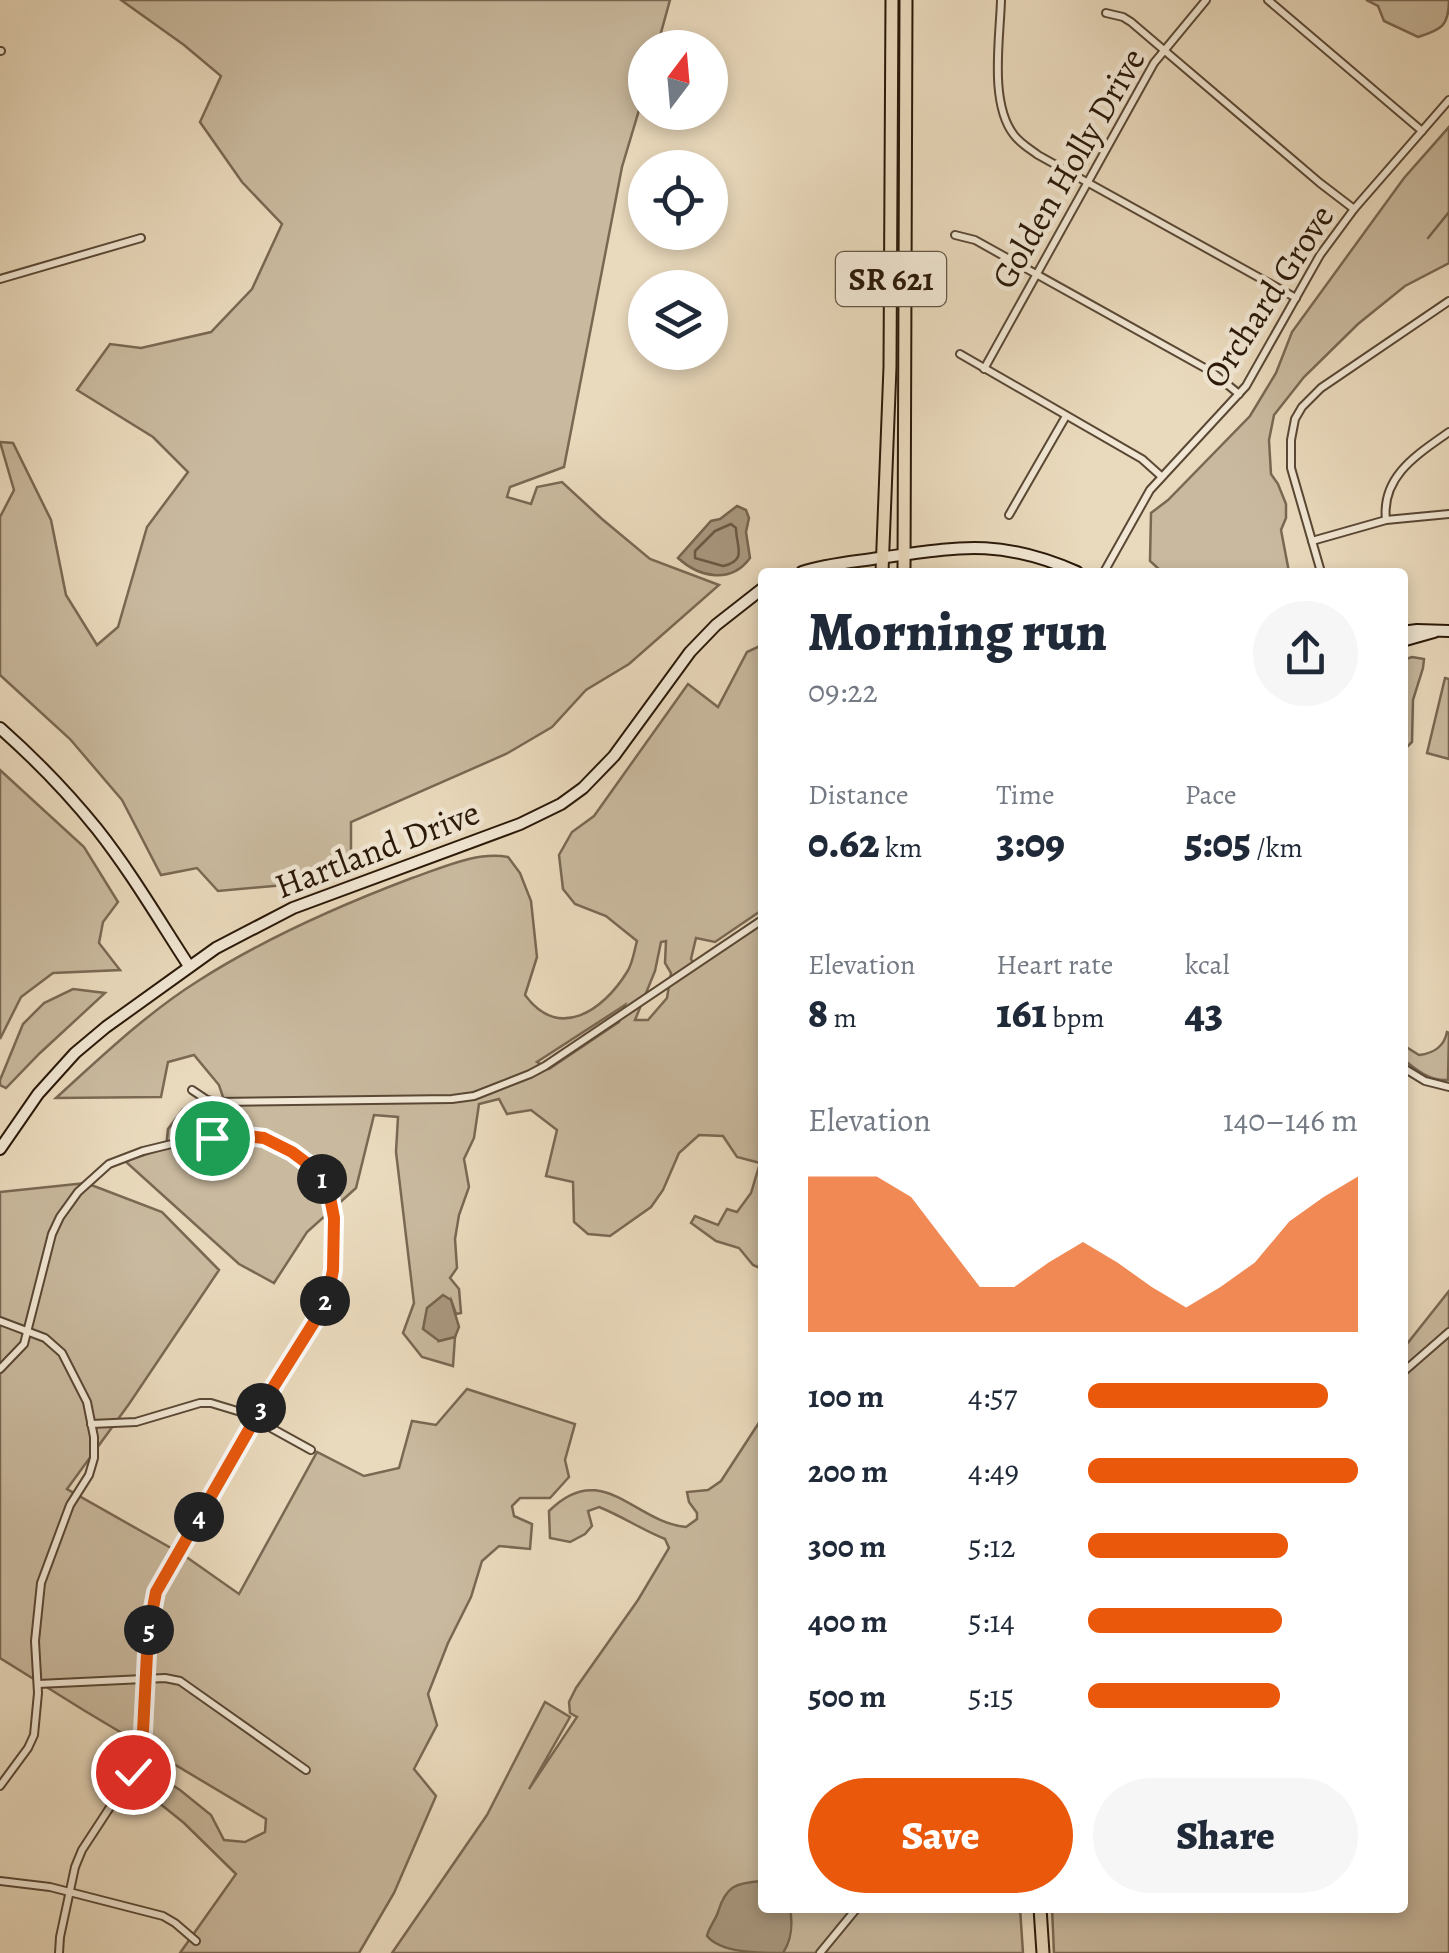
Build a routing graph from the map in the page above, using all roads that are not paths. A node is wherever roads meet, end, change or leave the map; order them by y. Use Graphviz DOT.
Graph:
graph roads {
  1 [pos="892,0"];
  2 [pos="906,0"];
  3 [pos="1001,0"];
  4 [pos="1206,0"];
  5 [pos="1268,0"];
  6 [pos="1106,13"];
  7 [pos="1163,50"];
  8 [pos="1449,100"];
  9 [pos="1422,131"];
  10 [pos="1088,183"];
  11 [pos="1354,208"];
  12 [pos="956,235"];
  13 [pos="141,238"];
  14 [pos="1036,274"];
  15 [pos="0,279"];
  16 [pos="1296,298"];
  17 [pos="1449,301"];
  18 [pos="960,354"];
  19 [pos="984,369"];
  20 [pos="1239,394"];
  21 [pos="1066,416"];
  22 [pos="1449,432"];
  23 [pos="1161,476"];
  24 [pos="1009,514"];
  25 [pos="1449,514"];
  26 [pos="1386,520"];
  27 [pos="1312,540"];
  28 [pos="904,554"];
  29 [pos="883,558"];
  30 [pos="825,568"];
  31 [pos="882,568"];
  32 [pos="889,568"];
  33 [pos="904,568"];
  34 [pos="1067,568"];
  35 [pos="1106,568"];
  36 [pos="1320,568"];
  37 [pos="758,593"];
  38 [pos="1408,631"];
  39 [pos="1449,631"];
  40 [pos="1435,632"];
  41 [pos="1408,639"];
  42 [pos="0,728"];
  43 [pos="758,923"];
  44 [pos="189,966"];
  45 [pos="1408,1071"];
  46 [pos="1449,1088"];
  47 [pos="192,1090"];
  48 [pos="0,1149"];
  49 [pos="0,1321"];
  50 [pos="29,1332"];
  51 [pos="1449,1332"];
  52 [pos="1408,1369"];
  53 [pos="0,1370"];
  54 [pos="255,1419"];
  55 [pos="92,1424"];
  56 [pos="311,1450"];
  57 [pos="146,1679"];
  58 [pos="38,1684"];
  59 [pos="306,1770"];
  60 [pos="0,1786"];
  61 [pos="0,1881"];
  62 [pos="70,1891"];
  63 [pos="853,1913"];
  64 [pos="1040,1913"];
  65 [pos="196,1941"];
  66 [pos="59,1953"];
  67 [pos="820,1953"];
  68 [pos="1043,1953"];
  1 -- 29 [label="main road, SR 621"];
  2 -- 28 [label="main road, SR 621"];
  3 -- 10 [label="street"];
  4 -- 7 [label="street, Golden Holly Drive"];
  5 -- 9 [label="street"];
  6 -- 7 [label="street"];
  7 -- 10 [label="street, Golden Holly Drive"];
  7 -- 11 [label="street"];
  8 -- 9 [label="street, Orchard Grove"];
  9 -- 11 [label="street, Orchard Grove"];
  10 -- 14 [label="street, Golden Holly Drive"];
  10 -- 16 [label="street"];
  11 -- 16 [label="street, Orchard Grove"];
  12 -- 14 [label="street"];
  13 -- 15 [label="street"];
  14 -- 19 [label="street, Golden Holly Drive"];
  14 -- 20 [label="street"];
  16 -- 20 [label="street, Orchard Grove"];
  17 -- 27 [label="street"];
  18 -- 19 [label="street"];
  19 -- 21 [label="street"];
  20 -- 23 [label="street, Orchard Grove"];
  21 -- 23 [label="street"];
  21 -- 24 [label="street"];
  22 -- 26 [label="street"];
  23 -- 35 [label="street, Orchard Grove"];
  25 -- 26 [label="street"];
  26 -- 27 [label="street"];
  27 -- 36 [label="street"];
  28 -- 29 [label="main road"];
  28 -- 33 [label="main road, SR 621"];
  28 -- 34 [label="main road"];
  29 -- 30 [label="main road"];
  29 -- 31 [label="main road, SR 621"];
  29 -- 32 [label="main road"];
  37 -- 44 [label="main road, Hartland Drive"];
  38 -- 40 [label="main road"];
  39 -- 40 [label="main road"];
  40 -- 41 [label="main road"];
  42 -- 44 [label="main road"];
  43 -- 47 [label="street"];
  44 -- 48 [label="main road, Hartland Drive"];
  45 -- 46 [label="street"];
  49 -- 50 [label="street"];
  50 -- 53 [label="street"];
  50 -- 54 [label="street"];
  50 -- 55 [label="street"];
  51 -- 52 [label="street"];
  54 -- 55 [label="street"];
  54 -- 56 [label="street"];
  54 -- 57 [label="street"];
  55 -- 58 [label="street"];
  57 -- 58 [label="street"];
  57 -- 59 [label="street"];
  57 -- 62 [label="street"];
  58 -- 60 [label="street"];
  61 -- 62 [label="street"];
  62 -- 65 [label="street"];
  62 -- 66 [label="street"];
  63 -- 67 [label="street"];
  64 -- 68 [label="main road"];
}
